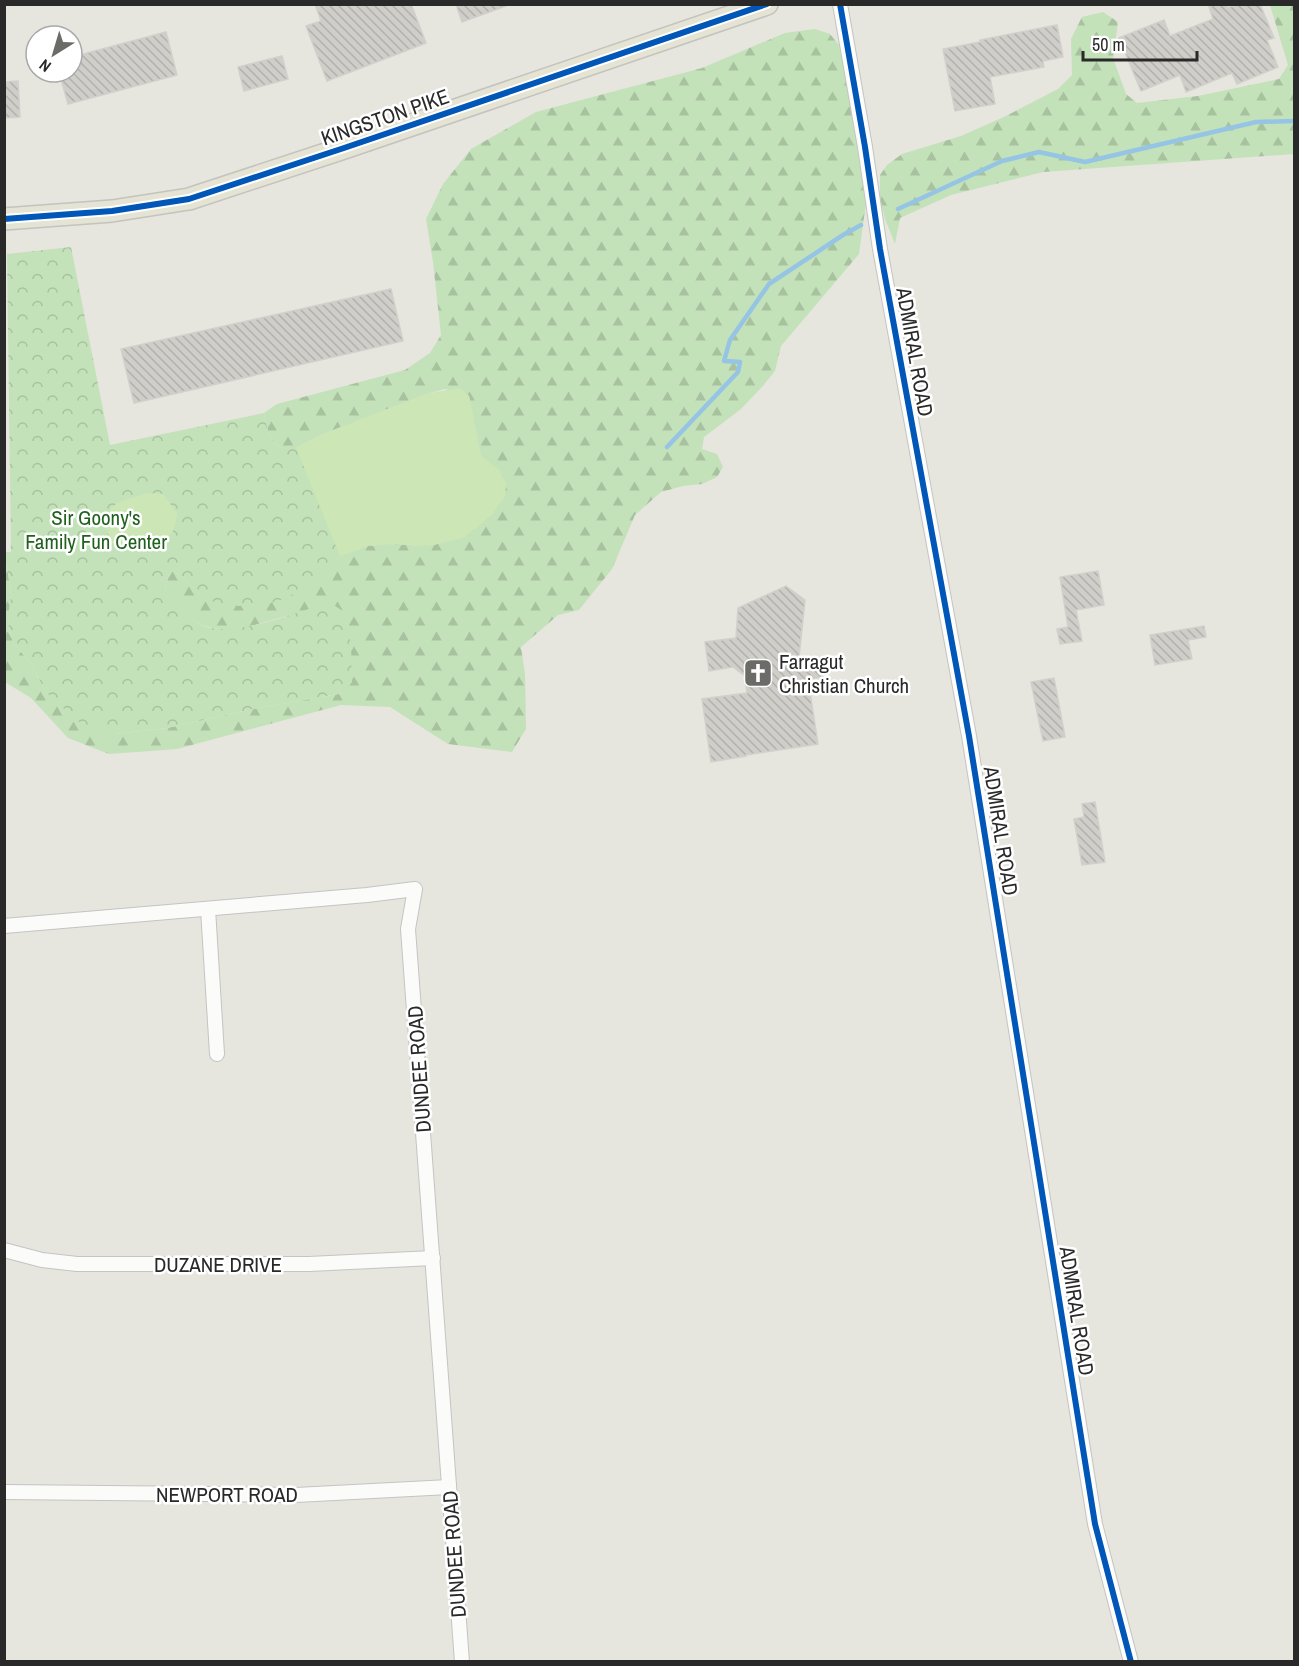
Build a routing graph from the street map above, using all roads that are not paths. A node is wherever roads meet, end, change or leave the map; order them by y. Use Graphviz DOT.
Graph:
graph roads {
  1 [pos="767,4"];
  2 [pos="840,4"];
  3 [pos="4,219"];
  4 [pos="208,909"];
  5 [pos="4,926"];
  6 [pos="217,1054"];
  7 [pos="4,1250"];
  8 [pos="433,1258"];
  9 [pos="449,1487"];
  10 [pos="4,1492"];
  11 [pos="462,1662"];
  12 [pos="1131,1662"];
  1 -- 3 [label="main road, KINGSTON PIKE"];
  2 -- 12 [label="street, ADMIRAL ROAD"];
  4 -- 5 [label="street, DUNDEE ROAD"];
  4 -- 6 [label="street"];
  4 -- 8 [label="street, DUNDEE ROAD"];
  7 -- 8 [label="street, DUZANE DRIVE"];
  8 -- 9 [label="street, DUNDEE ROAD"];
  9 -- 10 [label="street, NEWPORT ROAD"];
  9 -- 11 [label="street, DUNDEE ROAD"];
}
